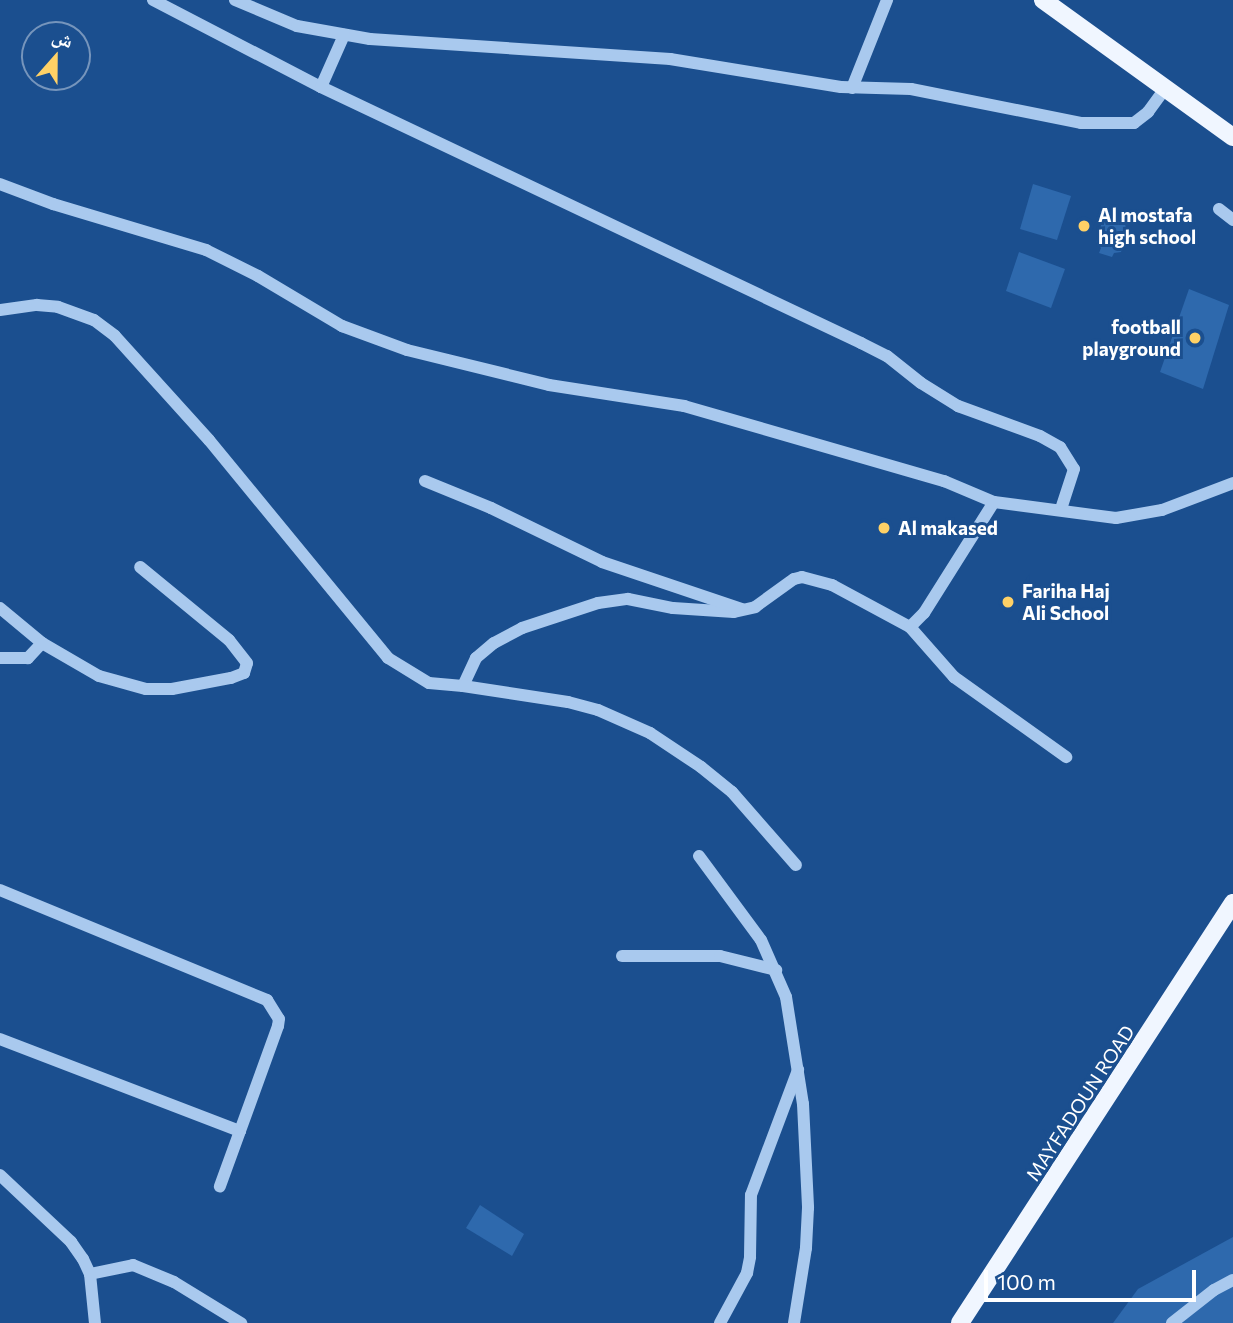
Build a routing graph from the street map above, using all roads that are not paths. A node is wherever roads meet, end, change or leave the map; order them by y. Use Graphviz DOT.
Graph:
graph roads {
  1 [pos="153,0"];
  2 [pos="235,0"];
  3 [pos="887,0"];
  4 [pos="1042,0"];
  5 [pos="344,35"];
  6 [pos="321,87"];
  7 [pos="1166,87"];
  8 [pos="852,88"];
  9 [pos="1233,137"];
  10 [pos="0,184"];
  11 [pos="1219,209"];
  12 [pos="1233,220"];
  13 [pos="0,310"];
  14 [pos="425,481"];
  15 [pos="1233,482"];
  16 [pos="995,502"];
  17 [pos="1061,509"];
  18 [pos="140,567"];
  19 [pos="0,608"];
  20 [pos="744,609"];
  21 [pos="910,627"];
  22 [pos="43,643"];
  23 [pos="0,658"];
  24 [pos="463,686"];
  25 [pos="1066,757"];
  26 [pos="699,856"];
  27 [pos="796,865"];
  28 [pos="0,890"];
  29 [pos="1233,903"];
  30 [pos="622,956"];
  31 [pos="776,970"];
  32 [pos="0,1039"];
  33 [pos="798,1070"];
  34 [pos="240,1131"];
  35 [pos="0,1175"];
  36 [pos="220,1186"];
  37 [pos="90,1274"];
  38 [pos="1233,1280"];
  39 [pos="95,1323"];
  40 [pos="242,1323"];
  41 [pos="720,1323"];
  42 [pos="794,1323"];
  43 [pos="960,1323"];
  44 [pos="1172,1323"];
  1 -- 6 [label="street"];
  2 -- 5 [label="street"];
  3 -- 8 [label="street"];
  4 -- 7 [label="main road"];
  5 -- 6 [label="street"];
  5 -- 8 [label="street"];
  6 -- 17 [label="street"];
  7 -- 8 [label="street"];
  7 -- 9 [label="main road"];
  10 -- 16 [label="street"];
  11 -- 12 [label="street"];
  13 -- 24 [label="street"];
  14 -- 20 [label="street"];
  15 -- 17 [label="street"];
  16 -- 17 [label="street"];
  16 -- 21 [label="street"];
  18 -- 22 [label="street"];
  19 -- 22 [label="street"];
  20 -- 21 [label="street"];
  20 -- 24 [label="street"];
  21 -- 25 [label="street"];
  22 -- 23 [label="street"];
  24 -- 27 [label="street"];
  26 -- 31 [label="street"];
  28 -- 34 [label="street"];
  29 -- 43 [label="main road, MAYFADOUN ROAD"];
  30 -- 31 [label="street"];
  31 -- 33 [label="street"];
  32 -- 34 [label="street"];
  33 -- 41 [label="street"];
  33 -- 42 [label="street"];
  34 -- 36 [label="street"];
  35 -- 37 [label="street"];
  37 -- 39 [label="street"];
  37 -- 40 [label="street"];
  38 -- 44 [label="street"];
}
